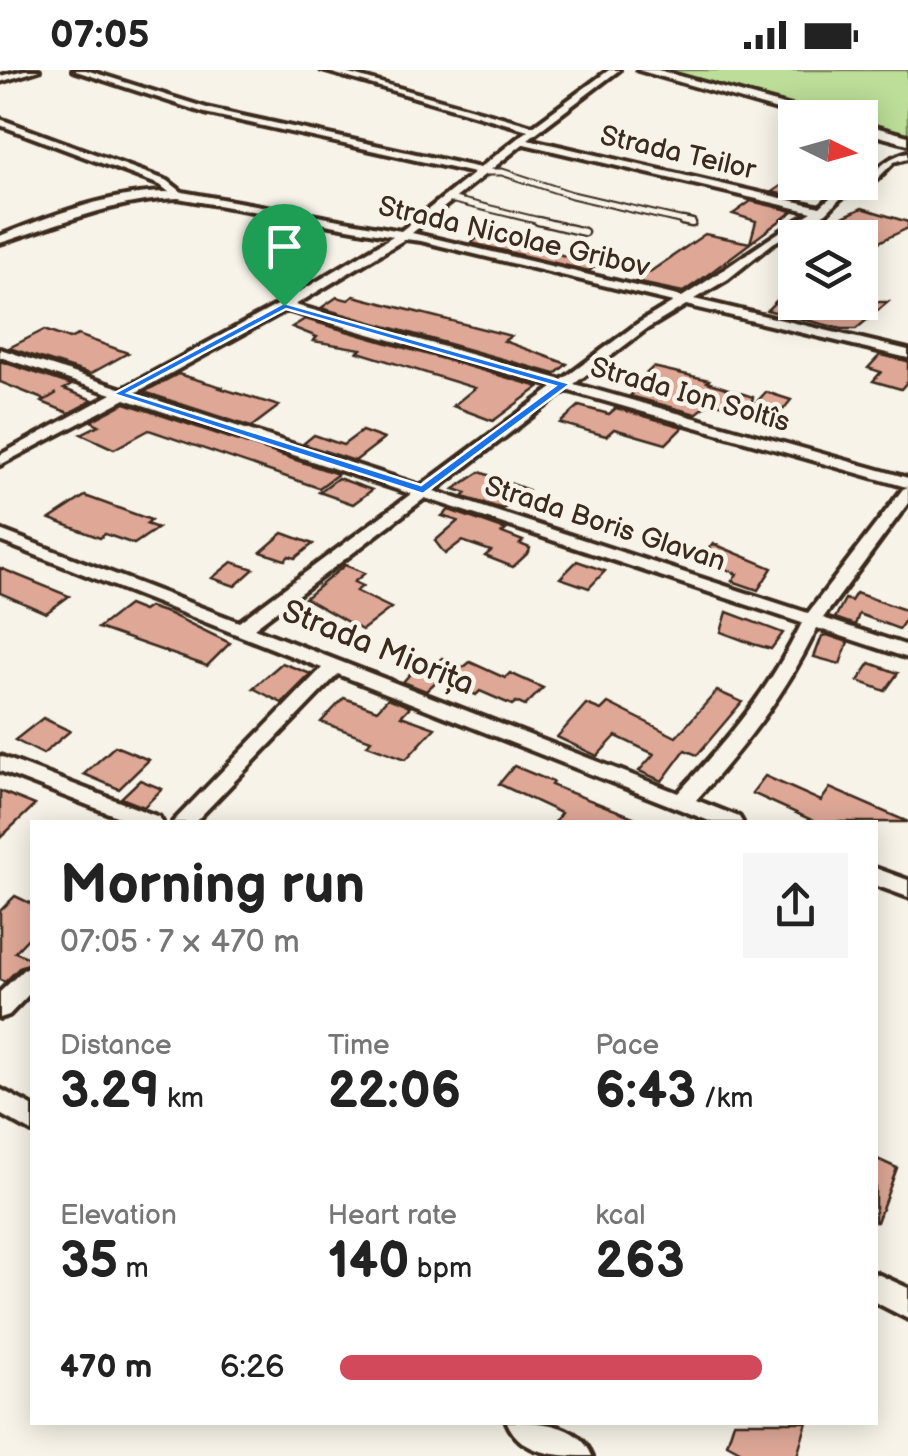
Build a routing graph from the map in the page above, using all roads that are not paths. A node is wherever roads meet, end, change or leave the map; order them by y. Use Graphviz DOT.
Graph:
graph roads {
  1 [pos="35,70"];
  2 [pos="77,70"];
  3 [pos="326,70"];
  4 [pos="615,70"];
  5 [pos="644,70"];
  6 [pos="0,80"];
  7 [pos="778,106"];
  8 [pos="0,122"];
  9 [pos="535,130"];
  10 [pos="878,132"];
  11 [pos="908,140"];
  12 [pos="524,141"];
  13 [pos="908,155"];
  14 [pos="484,172"];
  15 [pos="179,195"];
  16 [pos="450,199"];
  17 [pos="822,211"];
  18 [pos="692,223"];
  19 [pos="584,232"];
  20 [pos="403,235"];
  21 [pos="4,236"];
  22 [pos="682,302"];
  23 [pos="284,306"];
  24 [pos="0,353"];
  25 [pos="908,354"];
  26 [pos="564,385"];
  27 [pos="118,394"];
  28 [pos="0,461"];
  29 [pos="908,483"];
  30 [pos="423,490"];
  31 [pos="908,492"];
  32 [pos="0,534"];
  33 [pos="812,620"];
  34 [pos="242,628"];
  35 [pos="908,652"];
  36 [pos="336,665"];
  37 [pos="0,763"];
  38 [pos="682,804"];
  39 [pos="147,820"];
  40 [pos="184,820"];
  41 [pos="726,820"];
  42 [pos="878,877"];
  43 [pos="908,888"];
  44 [pos="30,978"];
  45 [pos="0,1008"];
  46 [pos="0,1100"];
  47 [pos="30,1119"];
  48 [pos="878,1289"];
  49 [pos="908,1304"];
  50 [pos="527,1425"];
  51 [pos="576,1456"];
  1 -- 6 [label="street"];
  2 -- 14 [label="street"];
  3 -- 9 [label="street"];
  4 -- 9 [label="street"];
  5 -- 7 [label="main road"];
  8 -- 15 [label="street, Strada Nicolae Gribov"];
  9 -- 12 [label="street"];
  10 -- 11 [label="main road"];
  12 -- 14 [label="street"];
  12 -- 17 [label="street, Strada Teilor"];
  13 -- 17 [label="street"];
  14 -- 16 [label="street"];
  14 -- 18 [label="lane"];
  15 -- 20 [label="street, Strada Nicolae Gribov"];
  15 -- 21 [label="street"];
  16 -- 19 [label="lane"];
  16 -- 20 [label="street"];
  17 -- 22 [label="street"];
  20 -- 22 [label="street, Strada Nicolae Gribov"];
  20 -- 23 [label="street"];
  22 -- 25 [label="street, Strada Nicolae Gribov"];
  22 -- 26 [label="street"];
  23 -- 26 [label="street, Strada Ion Soltîs"];
  23 -- 27 [label="street"];
  24 -- 27 [label="street, Strada Boris Glavan"];
  26 -- 29 [label="street, Strada Ion Soltîs"];
  26 -- 30 [label="street"];
  27 -- 28 [label="street"];
  27 -- 30 [label="street, Strada Boris Glavan"];
  30 -- 33 [label="street, Strada Boris Glavan"];
  30 -- 34 [label="street"];
  31 -- 33 [label="street"];
  32 -- 34 [label="street, Strada Miorița"];
  33 -- 35 [label="street, Strada Boris Glavan"];
  33 -- 38 [label="street"];
  34 -- 36 [label="street, Strada Miorița"];
  36 -- 38 [label="street, Strada Miorița"];
  36 -- 40 [label="street"];
  37 -- 39 [label="street"];
  38 -- 41 [label="street, Strada Miorița"];
  42 -- 43 [label="street"];
  44 -- 45 [label="street"];
  46 -- 47 [label="street"];
  48 -- 49 [label="street"];
  50 -- 51 [label="street"];
}
